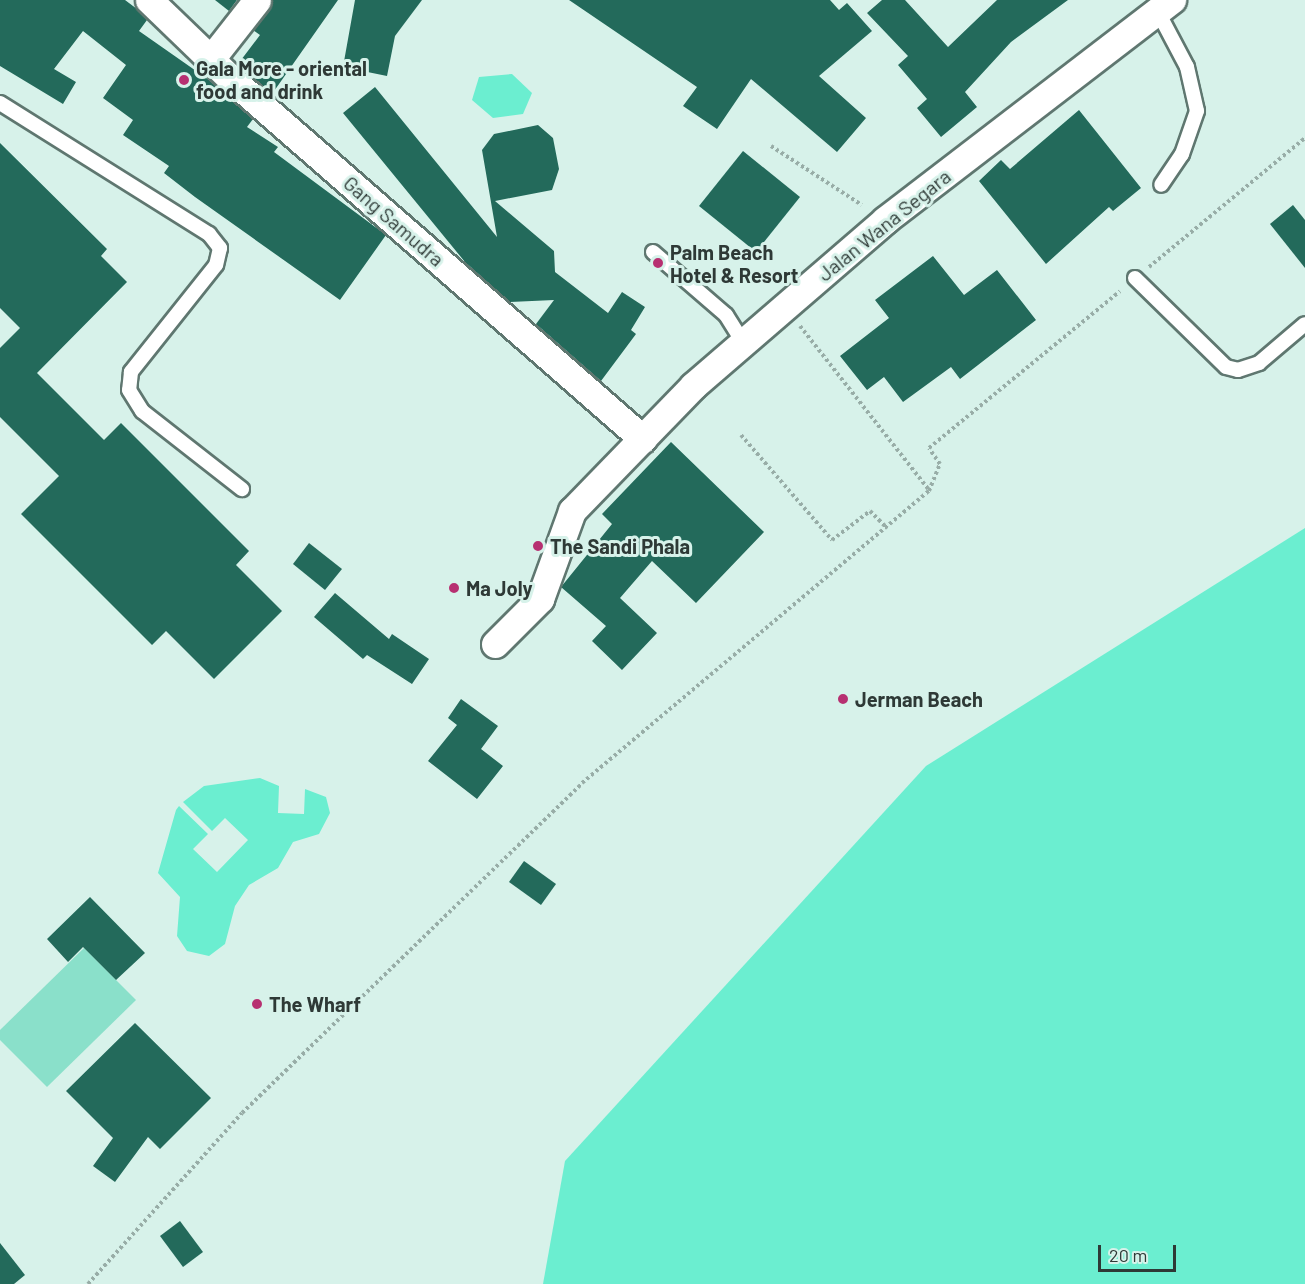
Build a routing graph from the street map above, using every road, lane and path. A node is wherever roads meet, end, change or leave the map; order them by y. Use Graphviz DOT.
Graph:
graph roads {
  1 [pos="149,0"];
  2 [pos="257,0"];
  3 [pos="1165,6"];
  4 [pos="210,60"];
  5 [pos="0,103"];
  6 [pos="1305,138"];
  7 [pos="771,146"];
  8 [pos="1161,185"];
  9 [pos="885,220"];
  10 [pos="653,252"];
  11 [pos="1135,278"];
  12 [pos="784,306"];
  13 [pos="1305,324"];
  14 [pos="742,341"];
  15 [pos="741,435"];
  16 [pos="643,439"];
  17 [pos="242,489"];
  18 [pos="929,491"];
  19 [pos="887,528"];
  20 [pos="495,644"];
  21 [pos="88,1284"];
  1 -- 4 [label="street, Gang Samudra"];
  2 -- 4 [label="street"];
  3 -- 8 [label="lane"];
  3 -- 9 [label="street, Jalan Wana Segara"];
  4 -- 16 [label="street, Gang Samudra"];
  5 -- 17 [label="lane"];
  6 -- 11 [label="path"];
  7 -- 9 [label="path"];
  9 -- 12 [label="street, Jalan Wana Segara"];
  10 -- 14 [label="lane"];
  11 -- 13 [label="lane"];
  11 -- 18 [label="path"];
  12 -- 14 [label="street, Jalan Wana Segara"];
  12 -- 18 [label="path"];
  14 -- 16 [label="street, Jalan Wana Segara"];
  15 -- 19 [label="path"];
  16 -- 20 [label="street, Jalan Wana Segara"];
  18 -- 19 [label="path"];
  19 -- 21 [label="path"];
}
